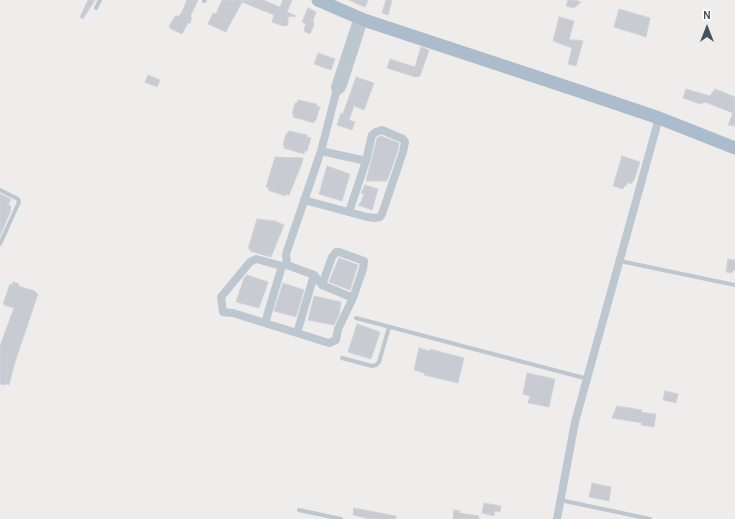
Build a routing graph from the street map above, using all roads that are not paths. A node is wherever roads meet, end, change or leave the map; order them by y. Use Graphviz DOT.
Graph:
graph roads {
  1 [pos="100,0"];
  2 [pos="318,0"];
  3 [pos="96,8"];
  4 [pos="361,18"];
  5 [pos="659,118"];
  6 [pos="735,148"];
  7 [pos="321,151"];
  8 [pos="366,161"];
  9 [pos="0,190"];
  10 [pos="304,200"];
  11 [pos="349,212"];
  12 [pos="0,244"];
  13 [pos="619,261"];
  14 [pos="284,266"];
  15 [pos="314,275"];
  16 [pos="322,285"];
  17 [pos="735,285"];
  18 [pos="353,298"];
  19 [pos="356,318"];
  20 [pos="265,323"];
  21 [pos="390,327"];
  22 [pos="298,333"];
  23 [pos="342,358"];
  24 [pos="588,379"];
  25 [pos="560,500"];
  26 [pos="299,510"];
  27 [pos="622,513"];
  28 [pos="341,519"];
  29 [pos="556,519"];
  30 [pos="620,519"];
  31 [pos="650,519"];
  1 -- 3 [label="lane"];
  2 -- 4 [label="main road"];
  4 -- 5 [label="main road"];
  4 -- 7 [label="street"];
  5 -- 6 [label="main road"];
  5 -- 13 [label="street"];
  7 -- 8 [label="street"];
  7 -- 10 [label="street"];
  8 -- 11 [label="street"];
  8 -- 11 [label="street"];
  9 -- 12 [label="lane"];
  10 -- 11 [label="street"];
  10 -- 14 [label="street"];
  13 -- 17 [label="lane"];
  13 -- 24 [label="street"];
  14 -- 15 [label="street"];
  14 -- 20 [label="street"];
  14 -- 20 [label="street"];
  15 -- 16 [label="street"];
  15 -- 22 [label="street"];
  16 -- 18 [label="street"];
  16 -- 18 [label="street"];
  18 -- 22 [label="street"];
  19 -- 21 [label="lane"];
  20 -- 22 [label="street"];
  21 -- 23 [label="lane"];
  21 -- 24 [label="lane"];
  24 -- 25 [label="street"];
  25 -- 27 [label="lane"];
  25 -- 29 [label="street"];
  26 -- 28 [label="lane"];
  27 -- 30 [label="lane"];
  27 -- 31 [label="lane"];
}
